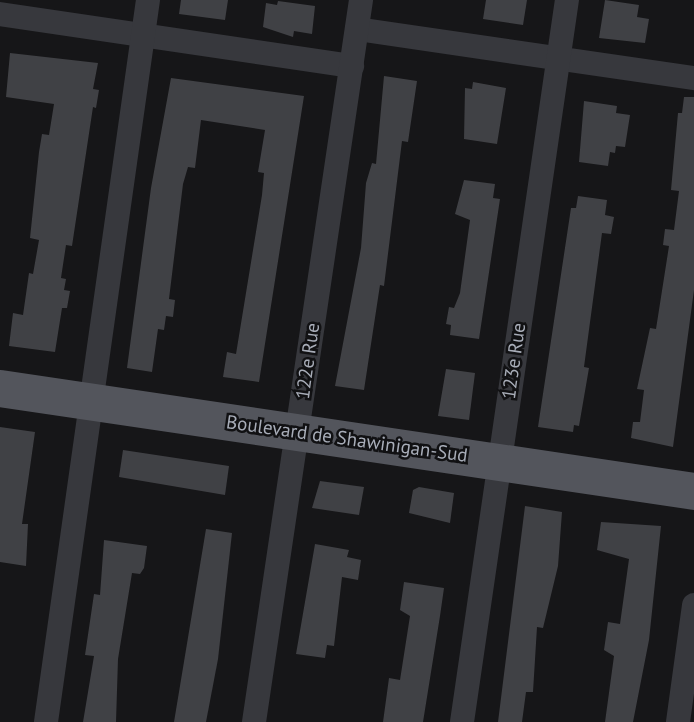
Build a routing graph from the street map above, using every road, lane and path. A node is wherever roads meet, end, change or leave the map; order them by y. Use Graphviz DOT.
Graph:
graph roads {
  1 [pos="148,0"];
  2 [pos="361,0"];
  3 [pos="567,0"];
  4 [pos="0,14"];
  5 [pos="357,29"];
  6 [pos="143,36"];
  7 [pos="558,58"];
  8 [pos="352,66"];
  9 [pos="694,78"];
  10 [pos="0,388"];
  11 [pos="92,401"];
  12 [pos="297,432"];
  13 [pos="500,462"];
  14 [pos="694,491"];
  15 [pos="694,606"];
  16 [pos="46,722"];
  17 [pos="254,722"];
  18 [pos="462,722"];
  19 [pos="678,722"];
  1 -- 6 [label="street"];
  2 -- 5 [label="street, 122e Rue"];
  3 -- 7 [label="street, 123e Rue"];
  4 -- 6 [label="street"];
  5 -- 7 [label="street"];
  5 -- 8 [label="street, 122e Rue"];
  6 -- 8 [label="street"];
  6 -- 11 [label="street"];
  7 -- 9 [label="street"];
  7 -- 13 [label="street, 123e Rue"];
  8 -- 12 [label="street, 122e Rue"];
  10 -- 11 [label="main road, Boulevard de Shawinigan-Sud"];
  11 -- 12 [label="main road, Boulevard de Shawinigan-Sud"];
  11 -- 16 [label="street"];
  12 -- 13 [label="main road, Boulevard de Shawinigan-Sud"];
  12 -- 17 [label="street, 122e Rue"];
  13 -- 14 [label="main road, Boulevard de Shawinigan-Sud"];
  13 -- 18 [label="street, 123e Rue"];
  15 -- 19 [label="street"];
}
